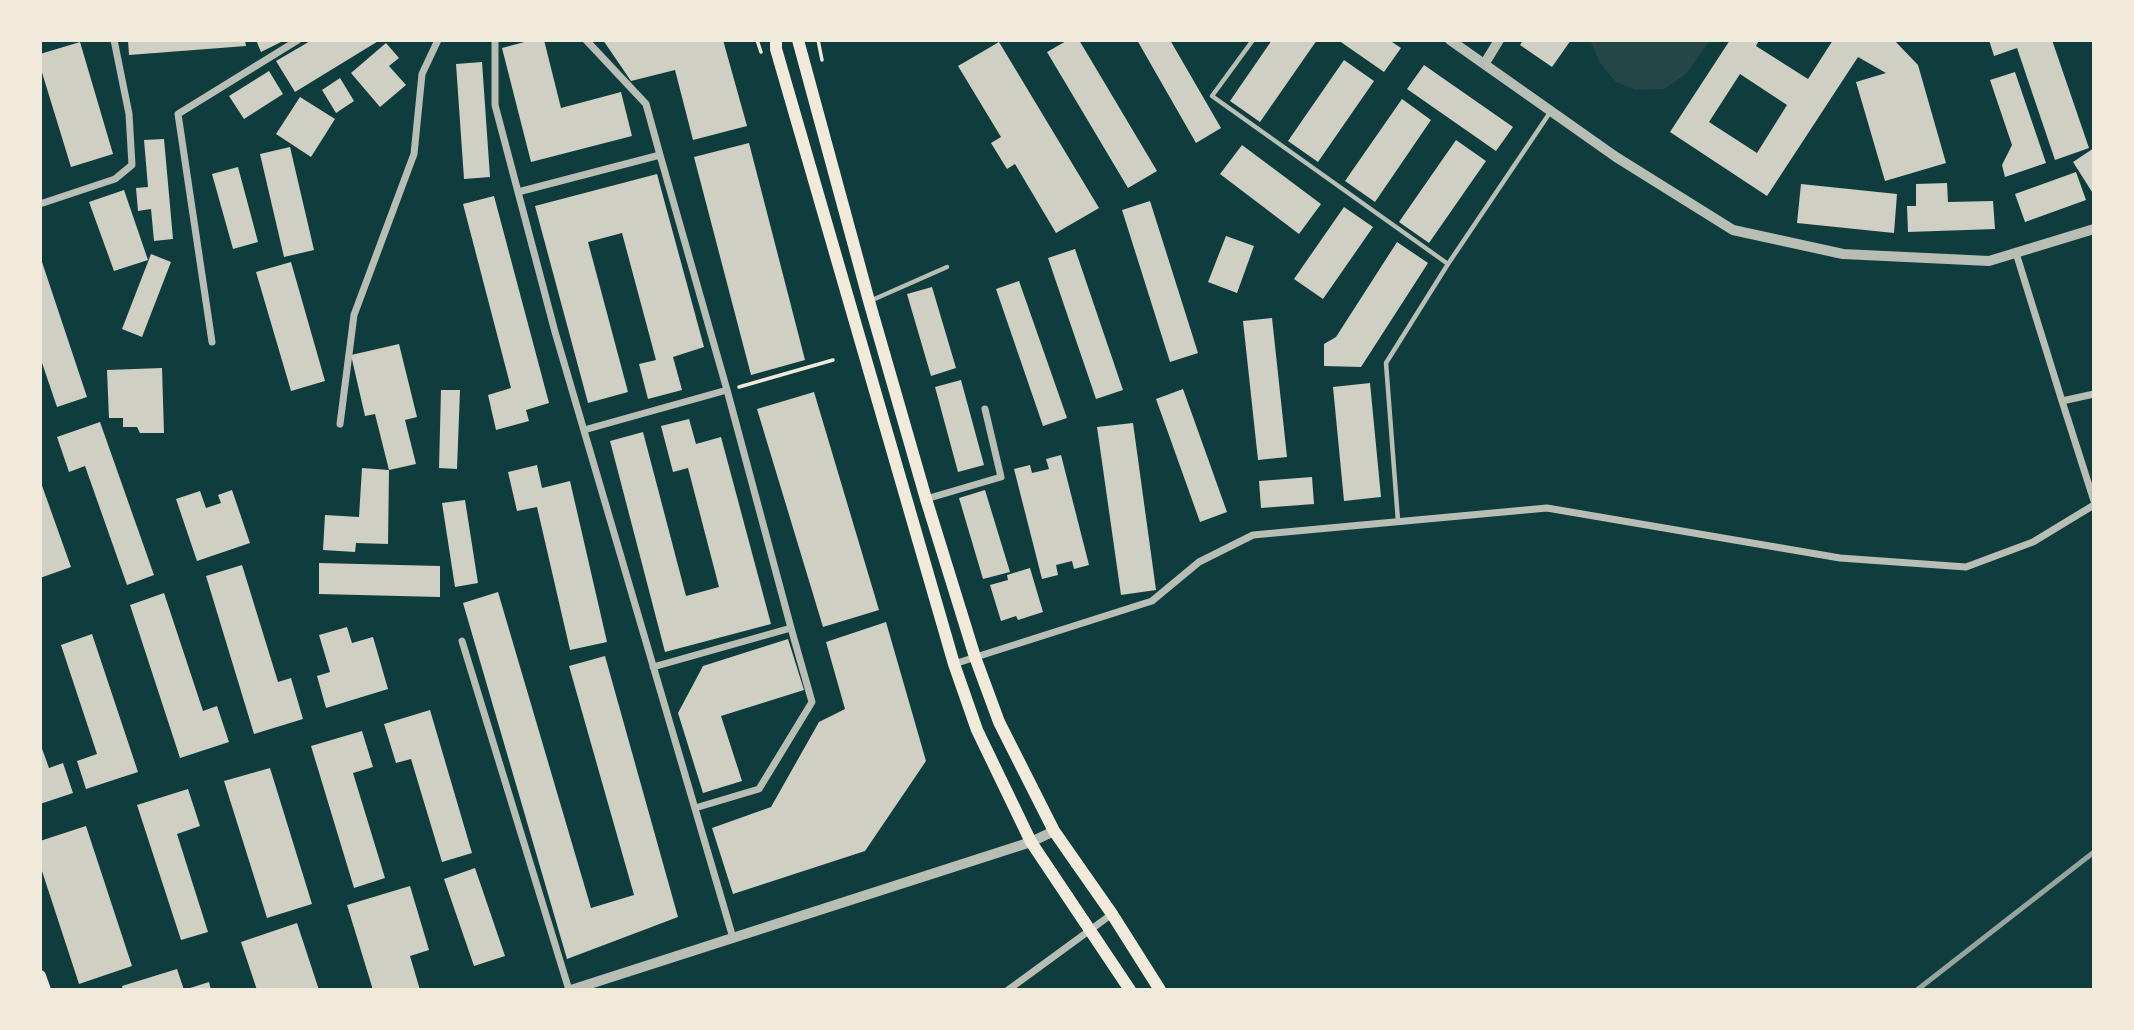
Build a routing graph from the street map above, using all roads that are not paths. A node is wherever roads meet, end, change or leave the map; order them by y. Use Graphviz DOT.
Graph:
graph roads {
  1 [pos="114,40"];
  2 [pos="299,40"];
  3 [pos="438,40"];
  4 [pos="495,40"];
  5 [pos="586,40"];
  6 [pos="798,40"];
  7 [pos="1253,40"];
  8 [pos="1450,40"];
  9 [pos="1499,40"];
  10 [pos="775,42"];
  11 [pos="1485,63"];
  12 [pos="1551,111"];
  13 [pos="660,155"];
  14 [pos="518,192"];
  15 [pos="40,204"];
  16 [pos="2094,229"];
  17 [pos="2016,253"];
  18 [pos="1448,264"];
  19 [pos="947,267"];
  20 [pos="869,301"];
  21 [pos="212,342"];
  22 [pos="727,390"];
  23 [pos="2094,394"];
  24 [pos="2062,401"];
  25 [pos="985,409"];
  26 [pos="340,424"];
  27 [pos="584,430"];
  28 [pos="926,499"];
  29 [pos="2094,503"];
  30 [pos="1398,521"];
  31 [pos="791,628"];
  32 [pos="463,641"];
  33 [pos="975,657"];
  34 [pos="954,664"];
  35 [pos="653,667"];
  36 [pos="695,808"];
  37 [pos="1054,831"];
  38 [pos="1031,842"];
  39 [pos="1111,914"];
  40 [pos="1088,929"];
  41 [pos="733,938"];
  42 [pos="40,976"];
  43 [pos="45,990"];
  44 [pos="570,990"];
  45 [pos="1008,990"];
  46 [pos="1130,990"];
  47 [pos="1160,990"];
  1 -- 15 [label="street"];
  2 -- 21 [label="street"];
  3 -- 26 [label="street"];
  4 -- 14 [label="street"];
  5 -- 13 [label="street"];
  6 -- 20 [label="main road"];
  7 -- 18 [label="lane"];
  8 -- 11 [label="street"];
  9 -- 11 [label="street"];
  10 -- 34 [label="main road"];
  11 -- 12 [label="street"];
  12 -- 17 [label="street"];
  12 -- 18 [label="lane"];
  13 -- 14 [label="street"];
  13 -- 22 [label="street"];
  14 -- 27 [label="street"];
  16 -- 17 [label="street"];
  17 -- 24 [label="street"];
  18 -- 30 [label="lane"];
  19 -- 20 [label="lane"];
  20 -- 28 [label="main road"];
  22 -- 27 [label="street"];
  22 -- 31 [label="street"];
  23 -- 24 [label="street"];
  24 -- 29 [label="street"];
  25 -- 28 [label="street"];
  27 -- 35 [label="street"];
  28 -- 33 [label="main road"];
  29 -- 30 [label="street"];
  30 -- 33 [label="street"];
  31 -- 35 [label="street"];
  31 -- 36 [label="street"];
  32 -- 44 [label="street"];
  33 -- 34 [label="street"];
  33 -- 37 [label="main road"];
  34 -- 38 [label="main road"];
  35 -- 36 [label="street"];
  36 -- 41 [label="street"];
  37 -- 38 [label="street"];
  37 -- 39 [label="main road"];
  38 -- 40 [label="main road"];
  38 -- 41 [label="street"];
  39 -- 40 [label="street"];
  39 -- 47 [label="main road"];
  40 -- 45 [label="street"];
  40 -- 46 [label="main road"];
  41 -- 44 [label="street"];
  42 -- 43 [label="main road"];
}
